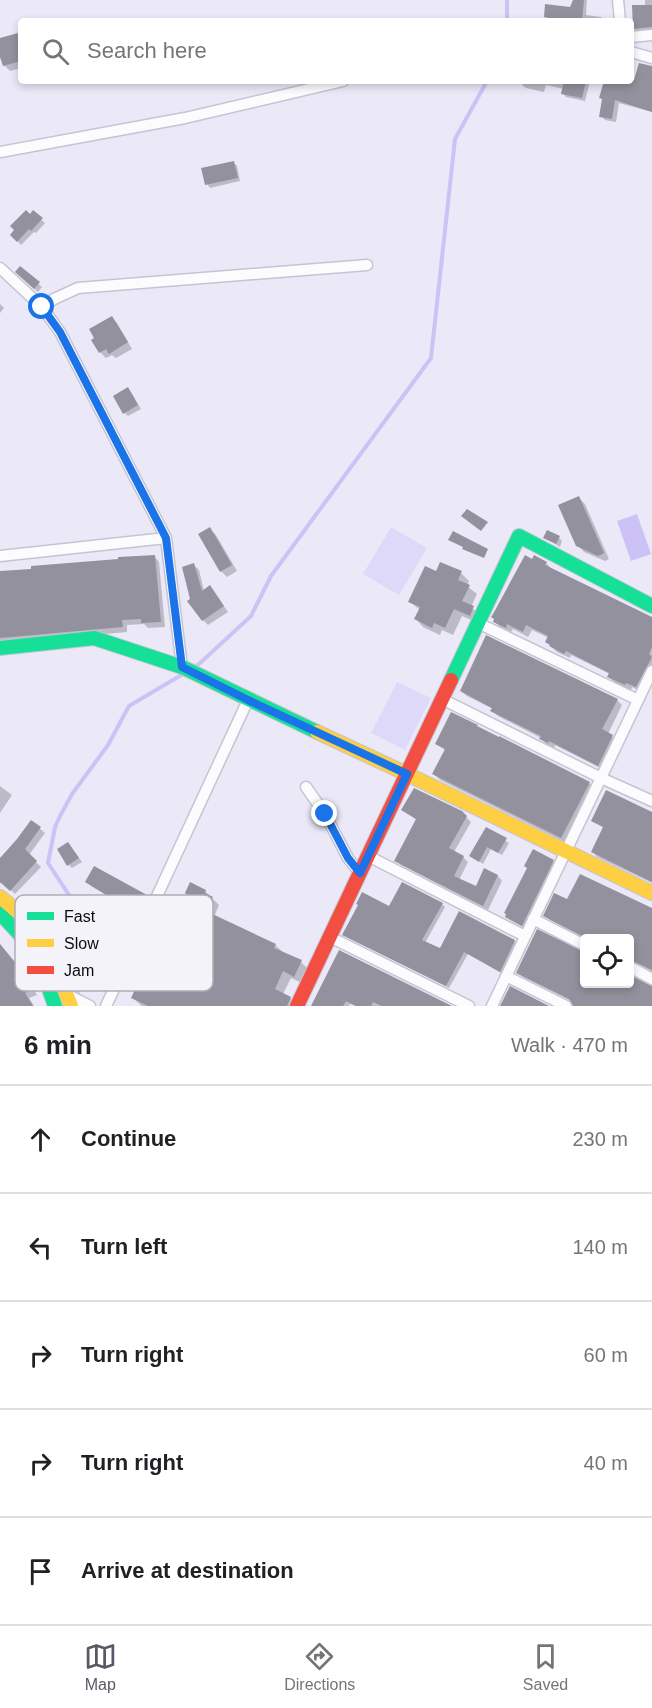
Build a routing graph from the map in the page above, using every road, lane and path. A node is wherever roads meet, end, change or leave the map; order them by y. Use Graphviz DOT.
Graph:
graph roads {
  1 [pos="618,0"];
  2 [pos="620,18"];
  3 [pos="652,35"];
  4 [pos="634,37"];
  5 [pos="634,53"];
  6 [pos="652,57"];
  7 [pos="330,84"];
  8 [pos="0,152"];
  9 [pos="367,265"];
  10 [pos="0,268"];
  11 [pos="42,307"];
  12 [pos="166,538"];
  13 [pos="0,556"];
  14 [pos="652,606"];
  15 [pos="478,623"];
  16 [pos="0,648"];
  17 [pos="182,667"];
  18 [pos="652,671"];
  19 [pos="442,699"];
  20 [pos="248,700"];
  21 [pos="638,700"];
  22 [pos="407,774"];
  23 [pos="601,778"];
  24 [pos="306,787"];
  25 [pos="652,801"];
  26 [pos="566,851"];
  27 [pos="368,856"];
  28 [pos="360,873"];
  29 [pos="652,893"];
  30 [pos="158,895"];
  31 [pos="0,897"];
  32 [pos="9,915"];
  33 [pos="533,919"];
  34 [pos="525,936"];
  35 [pos="330,937"];
  36 [pos="580,942"];
  37 [pos="634,970"];
  38 [pos="506,976"];
  39 [pos="652,979"];
  40 [pos="49,991"];
  41 [pos="54,991"];
  42 [pos="113,991"];
  43 [pos="69,1000"];
  44 [pos="55,1006"];
  45 [pos="90,1006"];
  46 [pos="106,1006"];
  47 [pos="297,1006"];
  48 [pos="469,1006"];
  49 [pos="492,1006"];
  50 [pos="566,1006"];
  1 -- 2 [label="street"];
  3 -- 4 [label="street"];
  5 -- 6 [label="street"];
  7 -- 8 [label="street"];
  9 -- 11 [label="street"];
  10 -- 11 [label="street"];
  11 -- 12 [label="street"];
  12 -- 13 [label="street"];
  12 -- 17 [label="street"];
  14 -- 15 [label="street"];
  15 -- 19 [label="street"];
  15 -- 21 [label="street"];
  16 -- 17 [label="street"];
  17 -- 20 [label="street"];
  18 -- 21 [label="street"];
  19 -- 22 [label="street"];
  19 -- 23 [label="street"];
  20 -- 22 [label="street"];
  20 -- 30 [label="street"];
  21 -- 23 [label="street"];
  22 -- 26 [label="street"];
  22 -- 27 [label="street"];
  23 -- 25 [label="street"];
  23 -- 26 [label="street"];
  24 -- 28 [label="street"];
  26 -- 29 [label="street"];
  26 -- 33 [label="street"];
  27 -- 28 [label="street"];
  27 -- 34 [label="street"];
  28 -- 35 [label="street"];
  31 -- 32 [label="street"];
  33 -- 34 [label="street"];
  33 -- 36 [label="street"];
  34 -- 38 [label="street"];
  35 -- 47 [label="street"];
  35 -- 48 [label="street"];
  37 -- 39 [label="street"];
  38 -- 49 [label="street"];
  38 -- 50 [label="street"];
  40 -- 44 [label="street"];
  41 -- 43 [label="street"];
  42 -- 46 [label="street"];
  43 -- 45 [label="street"];
}
